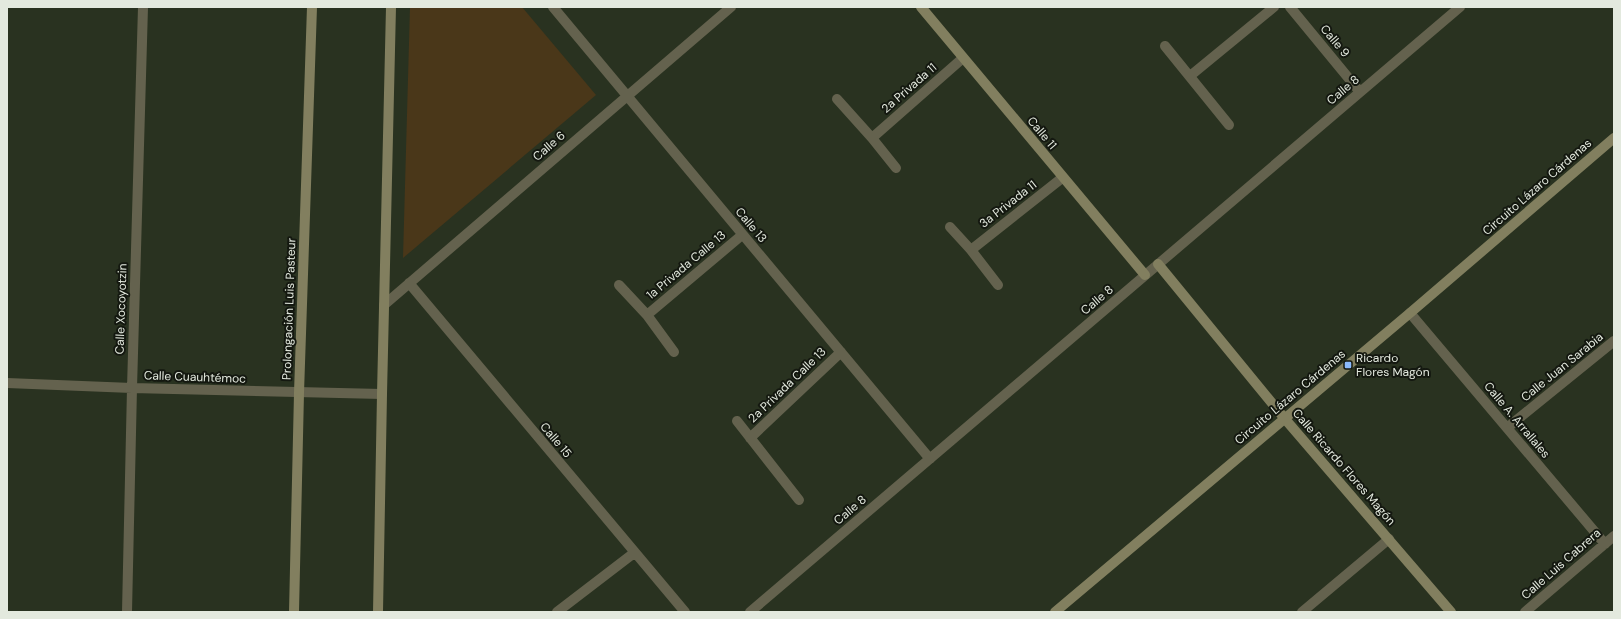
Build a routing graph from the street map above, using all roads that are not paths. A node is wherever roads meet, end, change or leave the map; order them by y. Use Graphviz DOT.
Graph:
graph roads {
  1 [pos="143,7"];
  2 [pos="312,7"];
  3 [pos="391,7"];
  4 [pos="553,7"];
  5 [pos="731,7"];
  6 [pos="920,7"];
  7 [pos="1274,7"];
  8 [pos="1290,7"];
  9 [pos="1460,7"];
  10 [pos="1165,46"];
  11 [pos="963,58"];
  12 [pos="1190,76"];
  13 [pos="1360,92"];
  14 [pos="628,95"];
  15 [pos="837,99"];
  16 [pos="1229,125"];
  17 [pos="872,138"];
  18 [pos="1614,138"];
  19 [pos="896,168"];
  20 [pos="1062,178"];
  21 [pos="950,226"];
  22 [pos="742,235"];
  23 [pos="970,250"];
  24 [pos="1158,264"];
  25 [pos="1145,275"];
  26 [pos="409,283"];
  27 [pos="619,284"];
  28 [pos="998,285"];
  29 [pos="384,305"];
  30 [pos="1410,313"];
  31 [pos="647,315"];
  32 [pos="1614,341"];
  33 [pos="674,352"];
  34 [pos="840,352"];
  35 [pos="7,383"];
  36 [pos="132,388"];
  37 [pos="299,393"];
  38 [pos="382,394"];
  39 [pos="1285,419"];
  40 [pos="737,421"];
  41 [pos="1507,428"];
  42 [pos="750,438"];
  43 [pos="930,459"];
  44 [pos="799,500"];
  45 [pos="1614,536"];
  46 [pos="1389,539"];
  47 [pos="1605,544"];
  48 [pos="634,553"];
  49 [pos="127,612"];
  50 [pos="294,612"];
  51 [pos="378,612"];
  52 [pos="557,612"];
  53 [pos="685,612"];
  54 [pos="750,612"];
  55 [pos="1055,612"];
  56 [pos="1302,612"];
  57 [pos="1452,612"];
  58 [pos="1525,612"];
  1 -- 36 [label="street, Calle Xocoyotzin"];
  2 -- 37 [label="street, Prolongación Luis Pasteur"];
  3 -- 29 [label="street"];
  4 -- 14 [label="street, Calle 13"];
  5 -- 14 [label="street, Calle 6"];
  6 -- 11 [label="street, Calle 11"];
  7 -- 12 [label="street"];
  8 -- 13 [label="street, Calle 9"];
  9 -- 13 [label="street, Calle 8"];
  10 -- 12 [label="street"];
  11 -- 17 [label="street, 2a Privada 11"];
  11 -- 20 [label="street, Calle 11"];
  12 -- 16 [label="street"];
  13 -- 24 [label="street, Calle 8"];
  14 -- 22 [label="street, Calle 13"];
  14 -- 26 [label="street, Calle 6"];
  15 -- 17 [label="street"];
  17 -- 19 [label="street"];
  18 -- 30 [label="street, Circuito Lázaro Cárdenas"];
  20 -- 23 [label="street, 3a Privada 11"];
  20 -- 25 [label="street, Calle 11"];
  21 -- 23 [label="street"];
  22 -- 31 [label="street, 1a Privada Calle 13"];
  22 -- 34 [label="street, Calle 13"];
  23 -- 28 [label="street"];
  24 -- 25 [label="street, Calle 8"];
  24 -- 39 [label="street, Calle Ricardo Flores Magón"];
  25 -- 43 [label="street, Calle 8"];
  26 -- 29 [label="street, Calle 6"];
  26 -- 48 [label="street, Calle 15"];
  27 -- 31 [label="street"];
  29 -- 38 [label="street"];
  30 -- 39 [label="street, Circuito Lázaro Cárdenas"];
  30 -- 41 [label="street, Calle A. Arrallales"];
  31 -- 33 [label="street"];
  32 -- 41 [label="street, Calle Juan Sarabia"];
  34 -- 42 [label="street, 2a Privada Calle 13"];
  34 -- 43 [label="street, Calle 13"];
  35 -- 36 [label="street, Calle Cuauhtémoc"];
  36 -- 37 [label="street, Calle Cuauhtémoc"];
  36 -- 49 [label="street, Calle Xocoyotzin"];
  37 -- 38 [label="street, Calle Cuauhtémoc"];
  37 -- 50 [label="street, Prolongación Luis Pasteur"];
  38 -- 51 [label="street"];
  39 -- 46 [label="street, Calle Ricardo Flores Magón"];
  39 -- 55 [label="street, Circuito Lázaro Cárdenas"];
  40 -- 42 [label="street"];
  41 -- 47 [label="street, Calle A. Arrallales"];
  42 -- 44 [label="street"];
  43 -- 54 [label="street, Calle 8"];
  45 -- 47 [label="street, Calle Luis Cabrera"];
  46 -- 56 [label="street"];
  46 -- 57 [label="street, Calle Ricardo Flores Magón"];
  47 -- 58 [label="street, Calle Luis Cabrera"];
  48 -- 52 [label="street"];
  48 -- 53 [label="street, Calle 15"];
}
